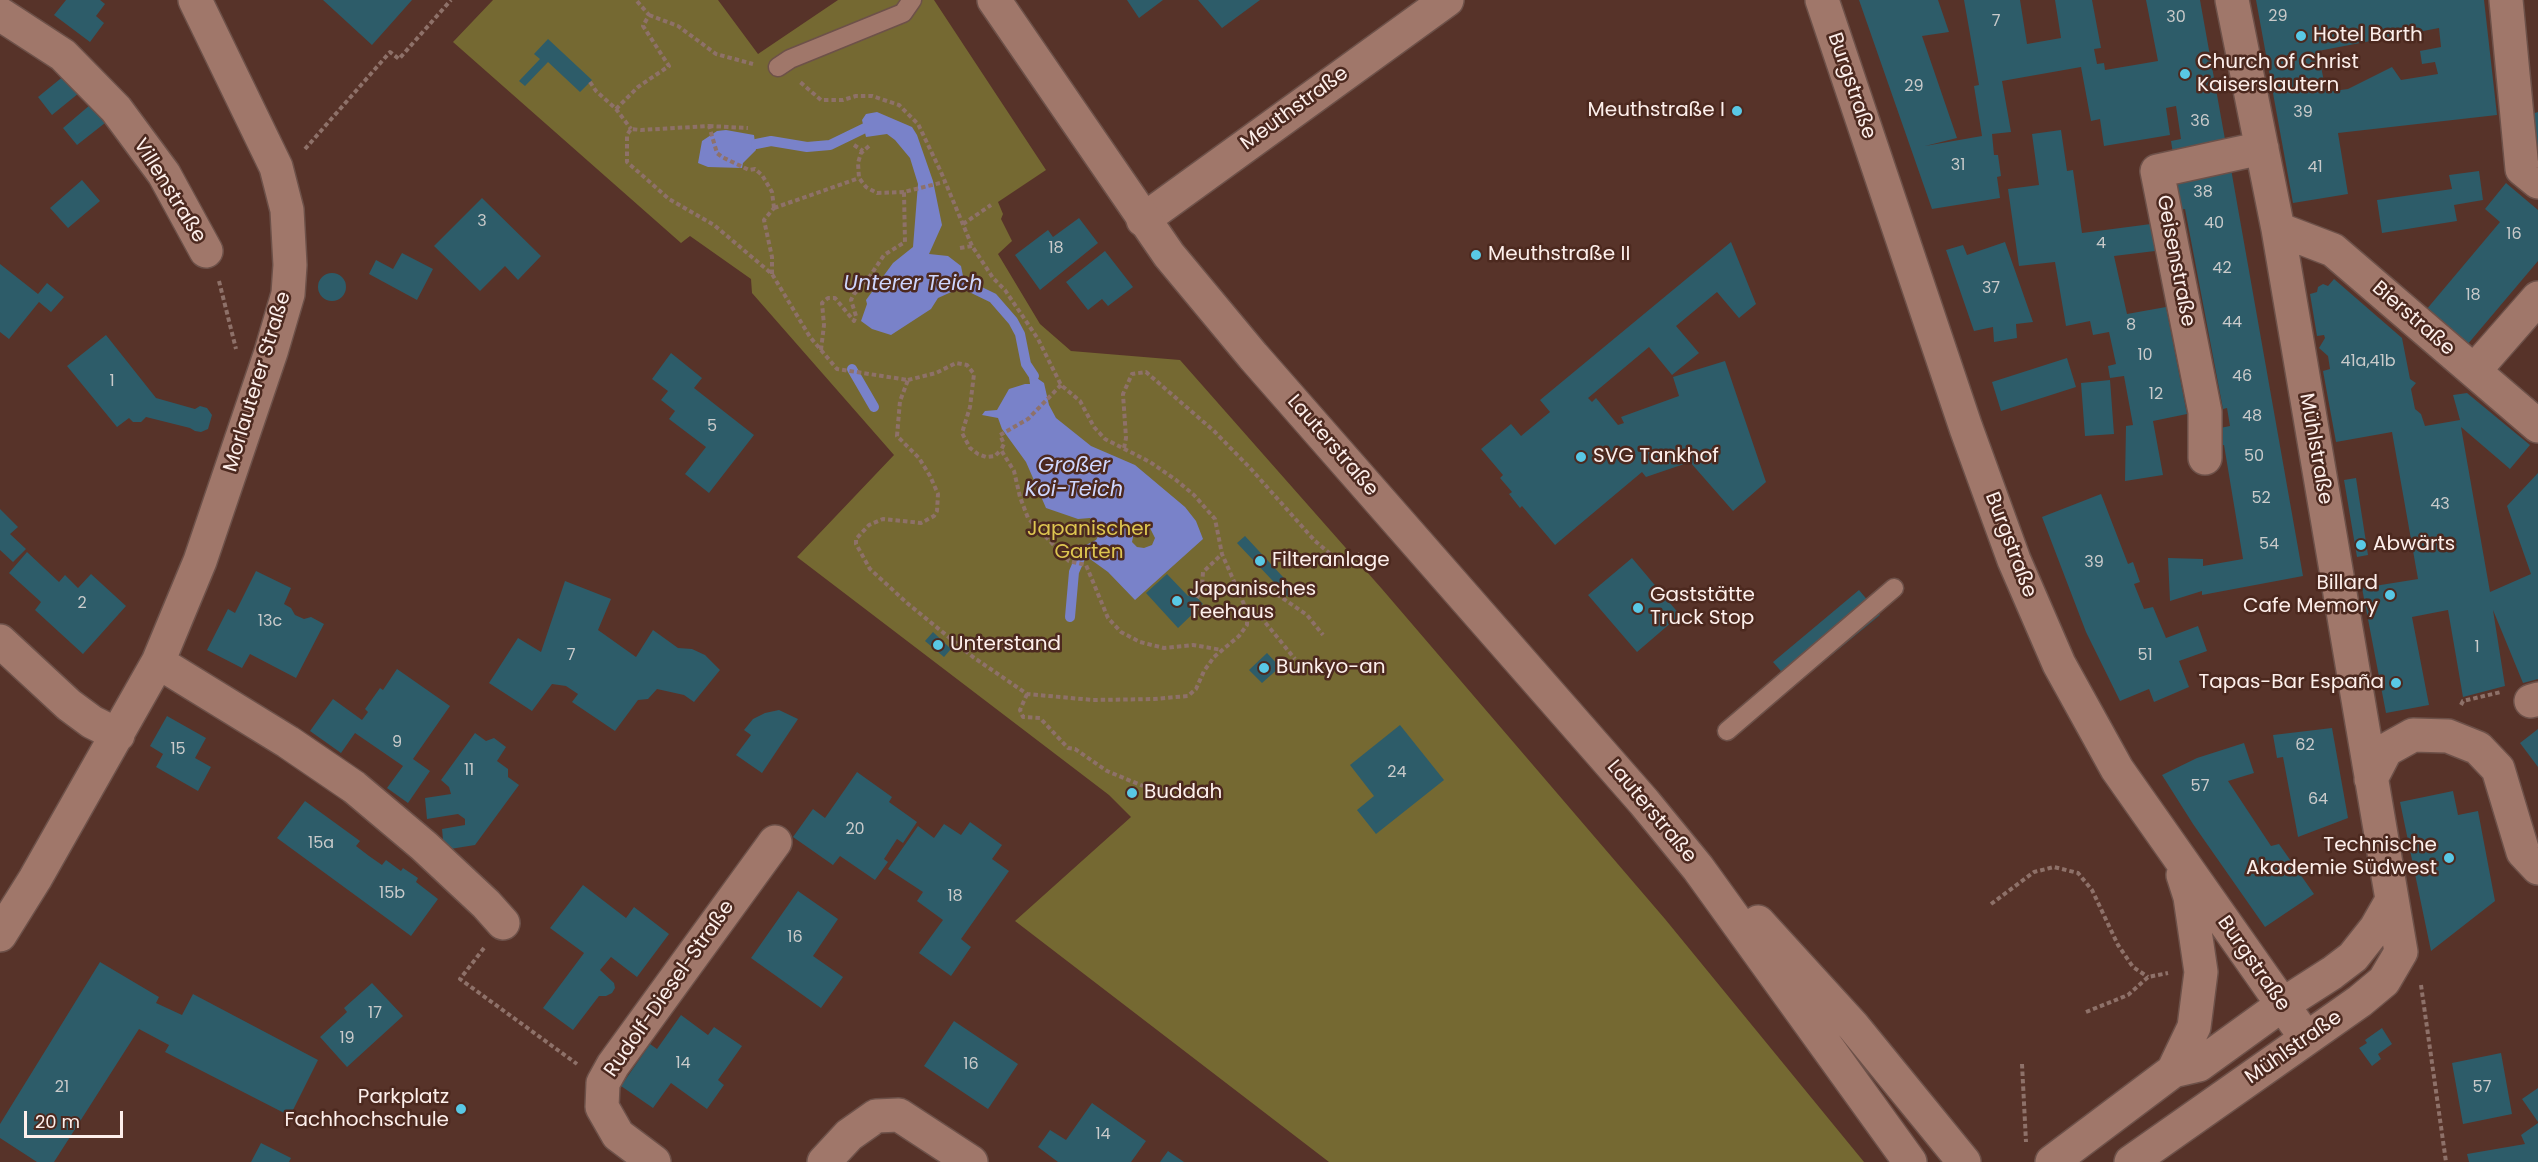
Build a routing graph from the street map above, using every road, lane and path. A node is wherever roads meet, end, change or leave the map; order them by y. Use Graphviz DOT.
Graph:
graph roads {
  1 [pos="195,0"];
  2 [pos="451,0"];
  3 [pos="636,0"];
  4 [pos="912,0"];
  5 [pos="994,0"];
  6 [pos="1447,0"];
  7 [pos="1822,0"];
  8 [pos="2232,0"];
  9 [pos="2506,0"];
  10 [pos="0,14"];
  11 [pos="778,67"];
  12 [pos="590,82"];
  13 [pos="616,109"];
  14 [pos="709,126"];
  15 [pos="748,128"];
  16 [pos="631,129"];
  17 [pos="926,138"];
  18 [pos="854,145"];
  19 [pos="869,146"];
  20 [pos="2262,148"];
  21 [pos="303,151"];
  22 [pos="863,151"];
  23 [pos="2530,176"];
  24 [pos="859,178"];
  25 [pos="944,182"];
  26 [pos="904,192"];
  27 [pos="991,205"];
  28 [pos="774,208"];
  29 [pos="1143,220"];
  30 [pos="963,224"];
  31 [pos="2278,229"];
  32 [pos="972,246"];
  33 [pos="960,248"];
  34 [pos="206,251"];
  35 [pos="772,274"];
  36 [pos="2538,298"];
  37 [pos="820,350"];
  38 [pos="237,356"];
  39 [pos="2474,372"];
  40 [pos="908,380"];
  41 [pos="1061,385"];
  42 [pos="2538,426"];
  43 [pos="1124,448"];
  44 [pos="1001,450"];
  45 [pos="2205,458"];
  46 [pos="1222,554"];
  47 [pos="1360,554"];
  48 [pos="1894,588"];
  49 [pos="1241,594"];
  50 [pos="1197,598"];
  51 [pos="1247,611"];
  52 [pos="1323,635"];
  53 [pos="0,641"];
  54 [pos="1222,650"];
  55 [pos="1294,658"];
  56 [pos="158,662"];
  57 [pos="1027,694"];
  58 [pos="2525,697"];
  59 [pos="2463,701"];
  60 [pos="1727,731"];
  61 [pos="118,735"];
  62 [pos="2372,779"];
  63 [pos="1143,786"];
  64 [pos="775,842"];
  65 [pos="2177,856"];
  66 [pos="1698,868"];
  67 [pos="2538,868"];
  68 [pos="2392,900"];
  69 [pos="1991,903"];
  70 [pos="503,923"];
  71 [pos="0,935"];
  72 [pos="2170,973"];
  73 [pos="2419,975"];
  74 [pos="2148,977"];
  75 [pos="2282,1005"];
  76 [pos="2086,1012"];
  77 [pos="2306,1038"];
  78 [pos="2022,1065"];
  79 [pos="2173,1071"];
  80 [pos="603,1083"];
  81 [pos="2039,1157"];
  82 [pos="654,1162"];
  83 [pos="824,1162"];
  84 [pos="971,1162"];
  85 [pos="1910,1162"];
  86 [pos="1964,1162"];
  87 [pos="2131,1162"];
  88 [pos="2446,1162"];
  1 -- 56 [label="street, Morlauterer Straße"];
  2 -- 21 [label="path"];
  3 -- 13 [label="path"];
  4 -- 11 [label="lane"];
  5 -- 29 [label="street, Lauterstraße"];
  6 -- 29 [label="street, Meuthstraße"];
  7 -- 65 [label="street, Burgstraße"];
  8 -- 20 [label="street, Mühlstraße"];
  9 -- 23 [label="street"];
  10 -- 34 [label="street, Villenstraße"];
  12 -- 13 [label="path"];
  13 -- 16 [label="path"];
  14 -- 15 [label="path"];
  14 -- 16 [label="path"];
  14 -- 28 [label="path"];
  16 -- 35 [label="path"];
  17 -- 25 [label="path"];
  18 -- 22 [label="path"];
  19 -- 22 [label="path"];
  20 -- 31 [label="street, Mühlstraße"];
  20 -- 45 [label="street, Geisenstraße"];
  22 -- 24 [label="path"];
  24 -- 26 [label="path"];
  24 -- 28 [label="path"];
  25 -- 26 [label="path"];
  25 -- 30 [label="path"];
  26 -- 37 [label="path"];
  27 -- 30 [label="path"];
  28 -- 35 [label="path"];
  29 -- 66 [label="street, Lauterstraße"];
  30 -- 32 [label="path"];
  31 -- 39 [label="street, Bierstraße"];
  31 -- 62 [label="street, Mühlstraße"];
  32 -- 33 [label="path"];
  32 -- 41 [label="path"];
  34 -- 38 [label="path, Villenstraße"];
  35 -- 37 [label="path"];
  36 -- 39 [label="street"];
  37 -- 40 [label="path"];
  39 -- 42 [label="street, Bierstraße"];
  40 -- 44 [label="path"];
  40 -- 57 [label="path"];
  41 -- 43 [label="path"];
  41 -- 44 [label="path"];
  43 -- 46 [label="path"];
  43 -- 47 [label="path"];
  44 -- 54 [label="path"];
  46 -- 49 [label="path"];
  46 -- 50 [label="path"];
  48 -- 60 [label="lane"];
  49 -- 51 [label="path"];
  49 -- 52 [label="path"];
  51 -- 54 [label="path"];
  51 -- 55 [label="path"];
  53 -- 61 [label="street"];
  54 -- 57 [label="path"];
  56 -- 61 [label="street, Morlauterer Straße"];
  56 -- 70 [label="street"];
  57 -- 63 [label="path"];
  58 -- 59 [label="path"];
  61 -- 71 [label="street, Morlauterer Straße"];
  62 -- 67 [label="street"];
  62 -- 68 [label="street, Mühlstraße"];
  64 -- 80 [label="street, Rudolf-Diesel-Straße"];
  65 -- 75 [label="street, Burgstraße"];
  65 -- 79 [label="street, Mühlstraße"];
  66 -- 85 [label="street, Lauterstraße"];
  66 -- 86 [label="street, Lauterstraße"];
  68 -- 75 [label="street, Mühlstraße"];
  68 -- 77 [label="street, Mühlstraße"];
  69 -- 74 [label="path"];
  70 -- 80 [label="path"];
  72 -- 74 [label="path"];
  73 -- 88 [label="path"];
  74 -- 76 [label="path"];
  75 -- 77 [label="street, Burgstraße"];
  75 -- 79 [label="street, Mühlstraße"];
  77 -- 87 [label="street, Mühlstraße"];
  78 -- 81 [label="path"];
  79 -- 81 [label="street, Mühlstraße"];
  80 -- 82 [label="street, Rudolf-Diesel-Straße"];
  83 -- 84 [label="street"];
}
